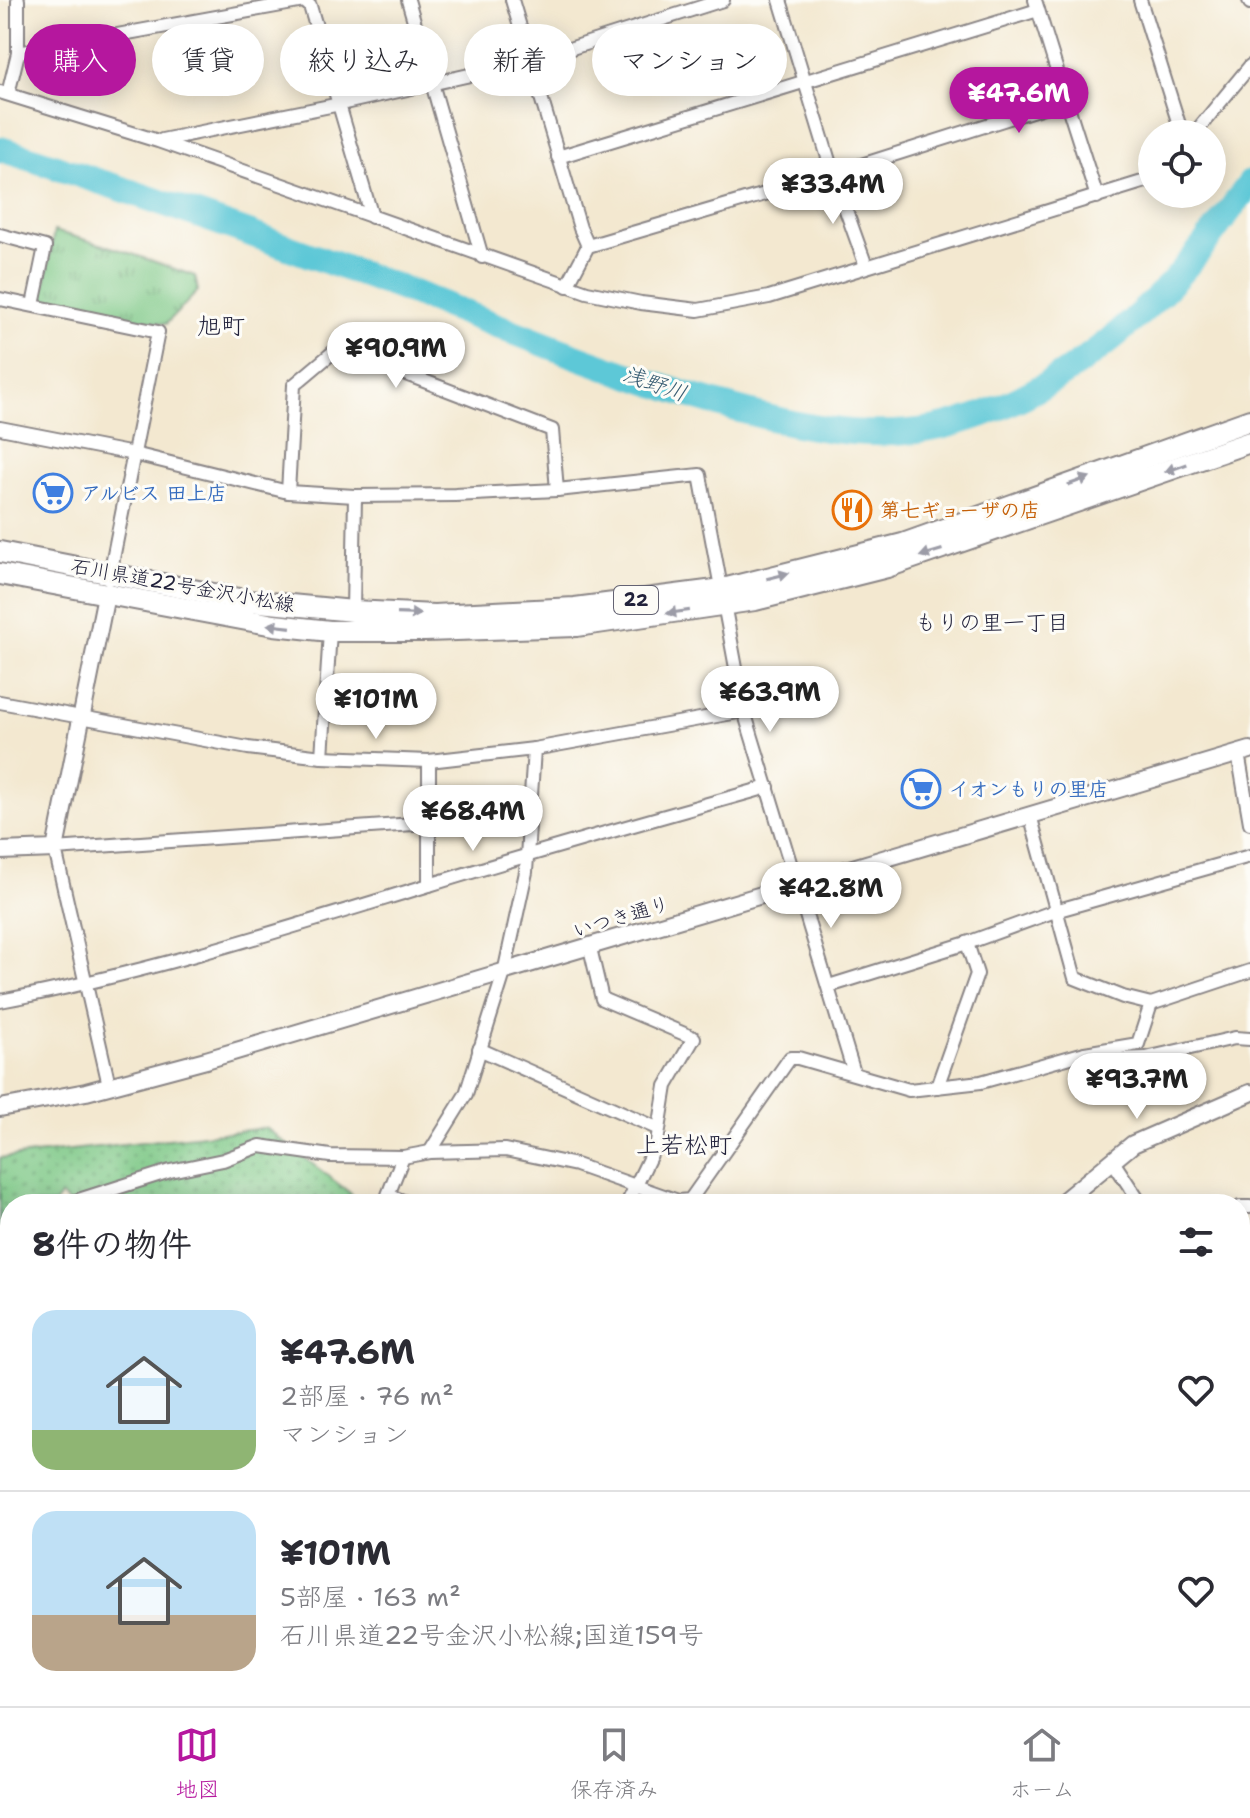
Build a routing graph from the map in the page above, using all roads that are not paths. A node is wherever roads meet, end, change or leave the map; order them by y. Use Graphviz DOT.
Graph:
graph roads {
  1 [pos="18,0"];
  2 [pos="408,0"];
  3 [pos="512,0"];
  4 [pos="723,0"];
  5 [pos="780,0"];
  6 [pos="1140,0"];
  7 [pos="1036,5"];
  8 [pos="414,24"];
  9 [pos="518,24"];
  10 [pos="576,47"];
  11 [pos="18,53"];
  12 [pos="1250,66"];
  13 [pos="805,82"];
  14 [pos="4,93"];
  15 [pos="376,96"];
  16 [pos="434,96"];
  17 [pos="539,96"];
  18 [pos="1066,100"];
  19 [pos="340,104"];
  20 [pos="1178,120"];
  21 [pos="1206,120"];
  22 [pos="158,141"];
  23 [pos="558,157"];
  24 [pos="833,174"];
  25 [pos="1138,184"];
  26 [pos="1097,197"];
  27 [pos="372,217"];
  28 [pos="0,235"];
  29 [pos="588,246"];
  30 [pos="482,257"];
  31 [pos="866,266"];
  32 [pos="567,286"];
  33 [pos="0,299"];
  34 [pos="33,305"];
  35 [pos="1250,420"];
  36 [pos="0,428"];
  37 [pos="1250,442"];
  38 [pos="134,454"];
  39 [pos="557,490"];
  40 [pos="288,492"];
  41 [pos="355,496"];
  42 [pos="0,552"];
  43 [pos="0,574"];
  44 [pos="110,574"];
  45 [pos="106,595"];
  46 [pos="724,597"];
  47 [pos="353,611"];
  48 [pos="330,631"];
  49 [pos="0,702"];
  50 [pos="744,711"];
  51 [pos="82,717"];
  52 [pos="534,749"];
  53 [pos="1244,751"];
  54 [pos="322,757"];
  55 [pos="429,761"];
  56 [pos="768,787"];
  57 [pos="1030,815"];
  58 [pos="428,823"];
  59 [pos="1250,823"];
  60 [pos="55,849"];
  61 [pos="0,851"];
  62 [pos="527,855"];
  63 [pos="1250,856"];
  64 [pos="798,884"];
  65 [pos="429,885"];
  66 [pos="1055,911"];
  67 [pos="967,943"];
  68 [pos="590,948"];
  69 [pos="1250,971"];
  70 [pos="504,973"];
  71 [pos="87,985"];
  72 [pos="829,986"];
  73 [pos="0,1001"];
  74 [pos="1151,1004"];
  75 [pos="1250,1039"];
  76 [pos="479,1049"];
  77 [pos="1085,1053"];
  78 [pos="854,1073"];
  79 [pos="109,1085"];
  80 [pos="937,1087"];
  81 [pos="1250,1093"];
  82 [pos="0,1108"];
  83 [pos="659,1129"];
  84 [pos="430,1152"];
  85 [pos="403,1157"];
  86 [pos="1112,1160"];
  87 [pos="634,1187"];
  88 [pos="98,1194"];
  89 [pos="388,1194"];
  90 [pos="631,1194"];
  91 [pos="656,1194"];
  92 [pos="694,1194"];
  93 [pos="1072,1194"];
  94 [pos="1134,1194"];
  1 -- 11 [label="street"];
  2 -- 8 [label="street"];
  3 -- 9 [label="street"];
  4 -- 10 [label="street"];
  5 -- 13 [label="street"];
  6 -- 20 [label="street"];
  7 -- 13 [label="street"];
  7 -- 18 [label="street"];
  11 -- 14 [label="street"];
  11 -- 19 [label="street"];
  12 -- 21 [label="street"];
  13 -- 23 [label="street"];
  13 -- 24 [label="street"];
  14 -- 22 [label="street"];
  15 -- 19 [label="street"];
  16 -- 30 [label="street"];
  17 -- 23 [label="street"];
  18 -- 24 [label="street"];
  18 -- 26 [label="street"];
  19 -- 22 [label="street"];
  19 -- 27 [label="street"];
  22 -- 27 [label="street"];
  23 -- 29 [label="street"];
  24 -- 29 [label="street"];
  24 -- 31 [label="street"];
  25 -- 26 [label="street"];
  26 -- 31 [label="street"];
  27 -- 30 [label="street"];
  28 -- 34 [label="street"];
  29 -- 32 [label="street"];
  30 -- 32 [label="street"];
  31 -- 32 [label="street"];
  33 -- 34 [label="street"];
  34 -- 38 [label="street"];
  46 -- 35 [label="main road, 石川県道22号金沢小松線 / 22, one-way"];
  36 -- 38 [label="street"];
  37 -- 46 [label="main road, 22, one-way"];
  38 -- 40 [label="street"];
  38 -- 44 [label="street"];
  39 -- 40 [label="street"];
  39 -- 41 [label="street"];
  39 -- 46 [label="street"];
  40 -- 41 [label="street"];
  41 -- 47 [label="street"];
  42 -- 44 [label="main road, 石川県道22号金沢小松線 / 22"];
  43 -- 45 [label="main road, 22"];
  44 -- 45 [label="street"];
  44 -- 47 [label="main road, 石川県道22号金沢小松線 / 22"];
  48 -- 45 [label="main road, 22, one-way"];
  45 -- 51 [label="street"];
  47 -- 46 [label="main road, 石川県道22号金沢小松線 / 22, one-way"];
  46 -- 48 [label="main road, 22, one-way"];
  46 -- 50 [label="street"];
  48 -- 54 [label="street"];
  49 -- 51 [label="street"];
  50 -- 52 [label="street"];
  50 -- 56 [label="street"];
  51 -- 54 [label="street"];
  51 -- 60 [label="street"];
  52 -- 55 [label="street"];
  52 -- 62 [label="street"];
  53 -- 57 [label="street, いつき通り"];
  53 -- 59 [label="street"];
  54 -- 55 [label="street"];
  55 -- 58 [label="street"];
  56 -- 62 [label="street"];
  56 -- 64 [label="street"];
  57 -- 64 [label="street, いつき通り"];
  57 -- 66 [label="street"];
  58 -- 60 [label="street"];
  58 -- 65 [label="street"];
  60 -- 61 [label="street"];
  60 -- 71 [label="street"];
  62 -- 65 [label="street"];
  62 -- 70 [label="street"];
  63 -- 66 [label="street"];
  64 -- 68 [label="street, いつき通り"];
  64 -- 72 [label="street"];
  65 -- 71 [label="street"];
  66 -- 67 [label="street"];
  66 -- 74 [label="street"];
  67 -- 72 [label="street"];
  67 -- 80 [label="street"];
  68 -- 70 [label="street, いつき通り"];
  68 -- 83 [label="street"];
  69 -- 74 [label="street"];
  70 -- 76 [label="street"];
  70 -- 79 [label="street, いつき通り"];
  71 -- 73 [label="street"];
  71 -- 79 [label="street"];
  72 -- 78 [label="street"];
  74 -- 77 [label="street"];
  75 -- 77 [label="street"];
  76 -- 83 [label="street"];
  76 -- 84 [label="street"];
  77 -- 80 [label="street"];
  78 -- 80 [label="street"];
  78 -- 92 [label="street"];
  79 -- 82 [label="street, いつき通り"];
  81 -- 86 [label="street"];
  83 -- 87 [label="street"];
  84 -- 85 [label="street"];
  84 -- 87 [label="street"];
  85 -- 88 [label="street"];
  85 -- 89 [label="street"];
  86 -- 93 [label="street"];
  86 -- 94 [label="street"];
  87 -- 90 [label="street"];
  87 -- 91 [label="street"];
}
